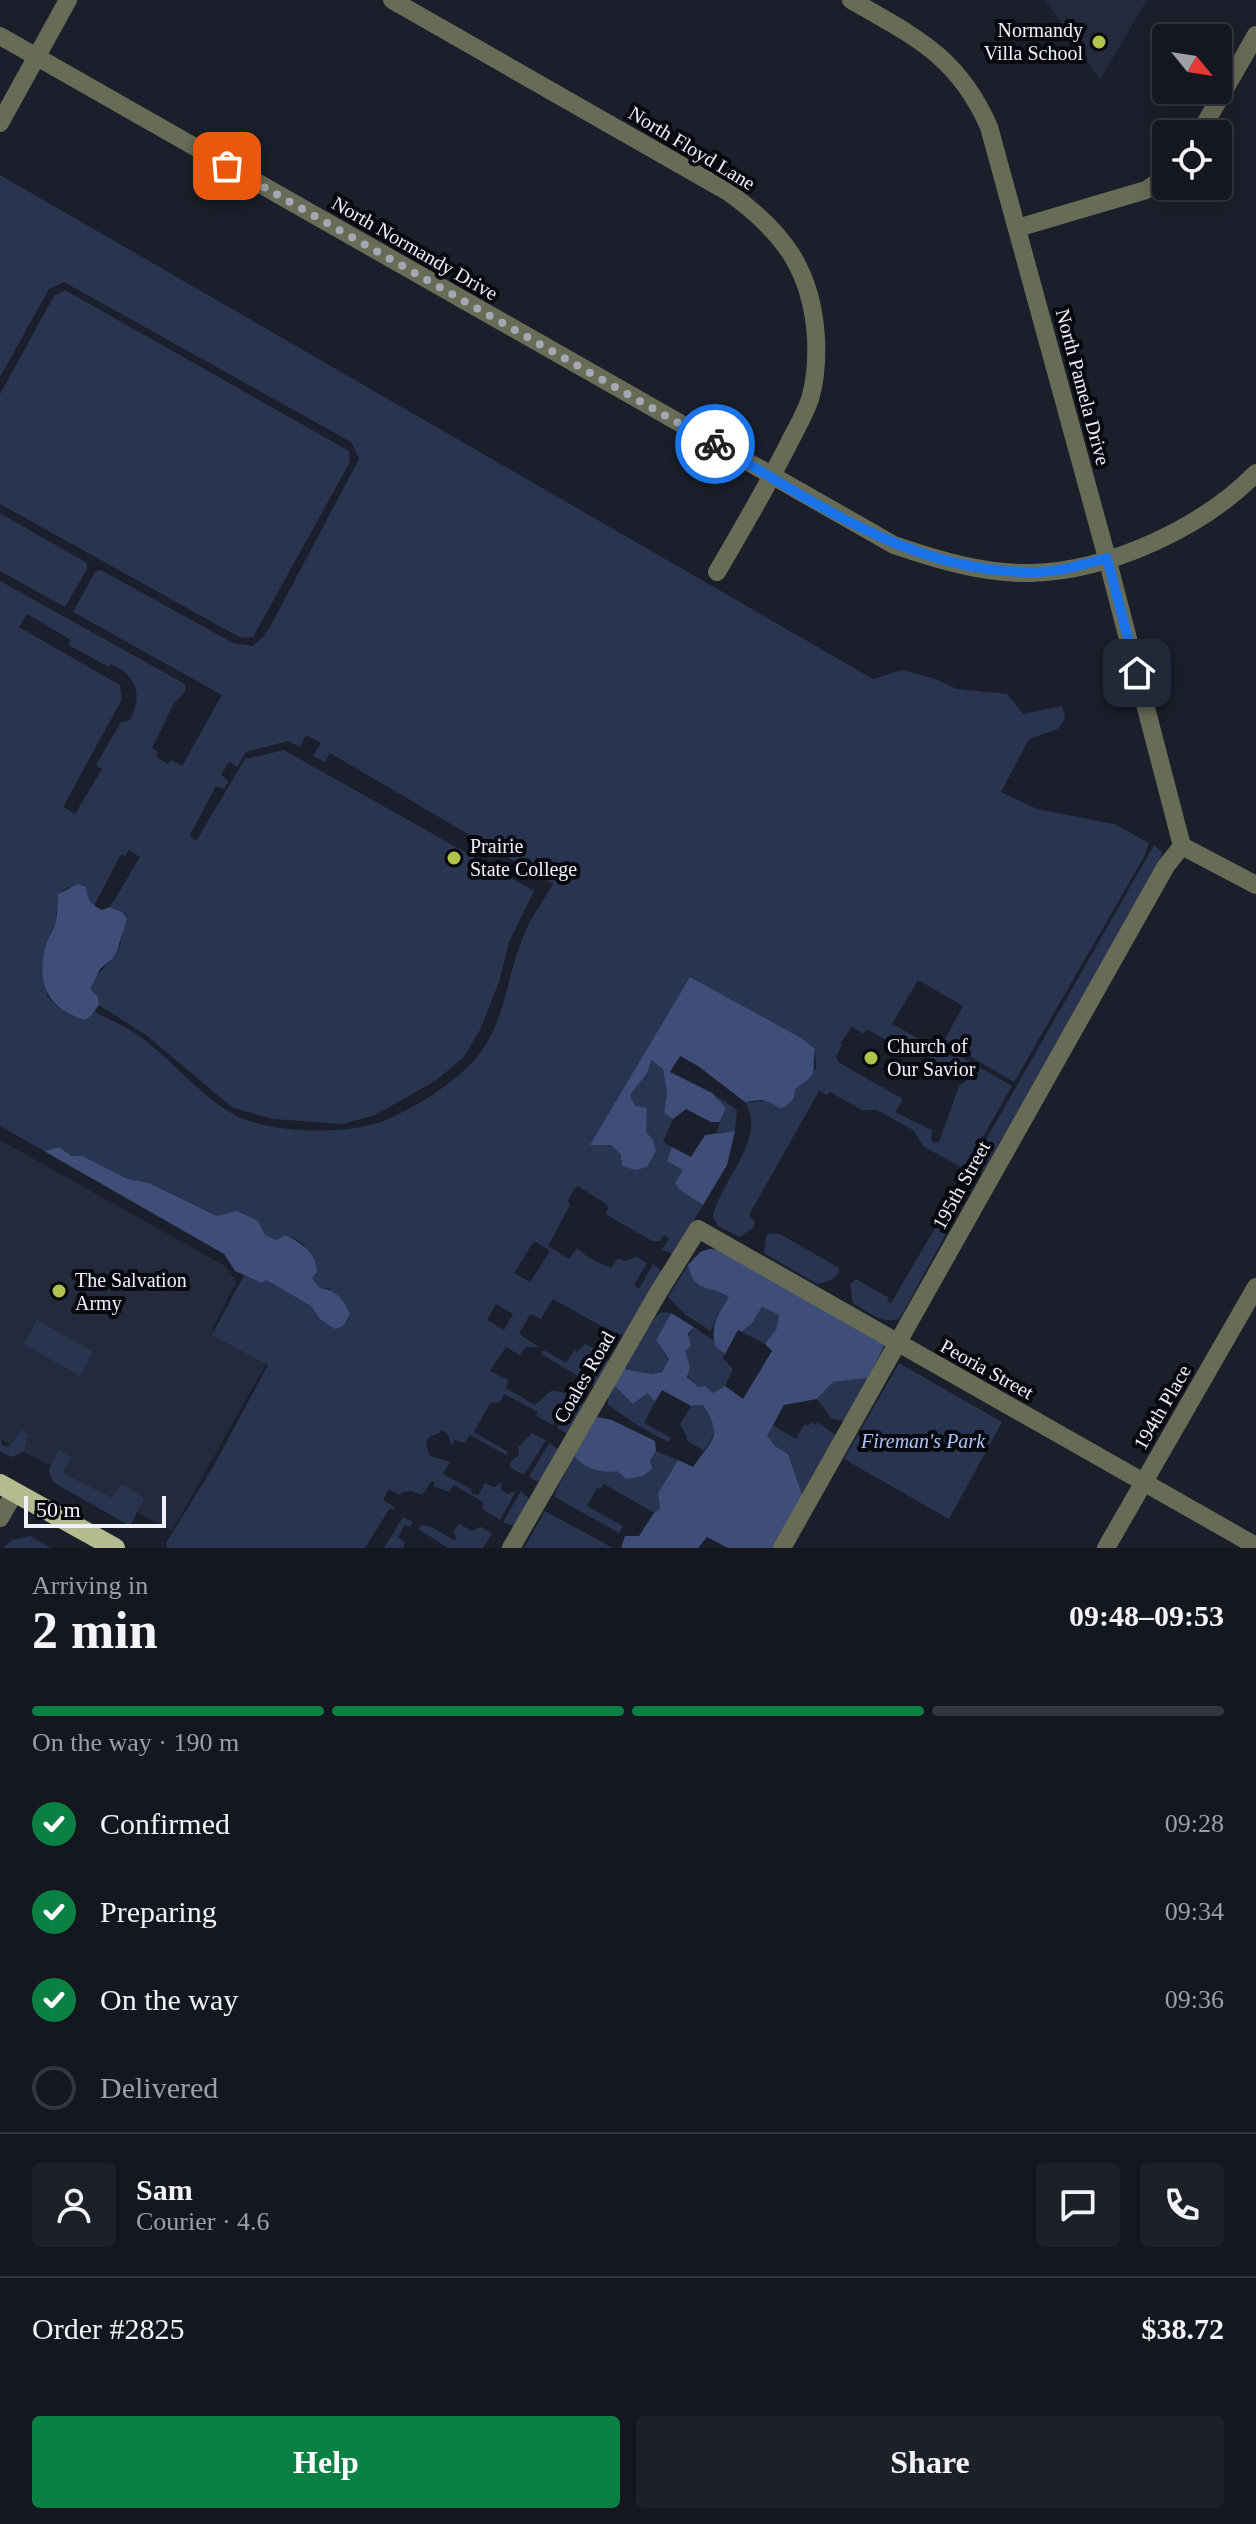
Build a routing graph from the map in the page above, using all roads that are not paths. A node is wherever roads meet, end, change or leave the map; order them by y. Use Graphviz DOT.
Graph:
graph roads {
  1 [pos="68,0"];
  2 [pos="392,0"];
  3 [pos="851,0"];
  4 [pos="1256,35"];
  5 [pos="0,36"];
  6 [pos="36,57"];
  7 [pos="1207,120"];
  8 [pos="0,123"];
  9 [pos="1152,186"];
  10 [pos="1017,228"];
  11 [pos="1256,473"];
  12 [pos="772,477"];
  13 [pos="1107,558"];
  14 [pos="717,572"];
  15 [pos="1182,846"];
  16 [pos="1256,885"];
  17 [pos="698,1229"];
  18 [pos="1256,1287"];
  19 [pos="897,1344"];
  20 [pos="1143,1483"];
  21 [pos="8,1488"];
  22 [pos="0,1518"];
  23 [pos="1256,1546"];
  24 [pos="115,1548"];
  25 [pos="511,1548"];
  26 [pos="782,1548"];
  27 [pos="1106,1548"];
  1 -- 6 [label="street"];
  2 -- 12 [label="street, North Floyd Lane"];
  3 -- 10 [label="street, North Pamela Drive"];
  4 -- 7 [label="street"];
  5 -- 6 [label="street, North Normandy Drive"];
  6 -- 8 [label="street"];
  6 -- 12 [label="street, North Normandy Drive"];
  9 -- 10 [label="street"];
  10 -- 13 [label="street, North Pamela Drive"];
  11 -- 13 [label="street, North Normandy Drive"];
  12 -- 13 [label="street, North Normandy Drive"];
  12 -- 14 [label="street"];
  13 -- 15 [label="street, North Pamela Drive"];
  15 -- 16 [label="street"];
  15 -- 19 [label="street, 195th Street"];
  17 -- 19 [label="street, Peoria Street"];
  17 -- 25 [label="street, Coales Road"];
  18 -- 20 [label="street, 194th Place"];
  19 -- 20 [label="street, Peoria Street"];
  19 -- 26 [label="street, 195th Street"];
  20 -- 23 [label="street, Peoria Street"];
  20 -- 27 [label="street, 194th Place"];
  21 -- 22 [label="street"];
  21 -- 24 [label="main road"];
}
